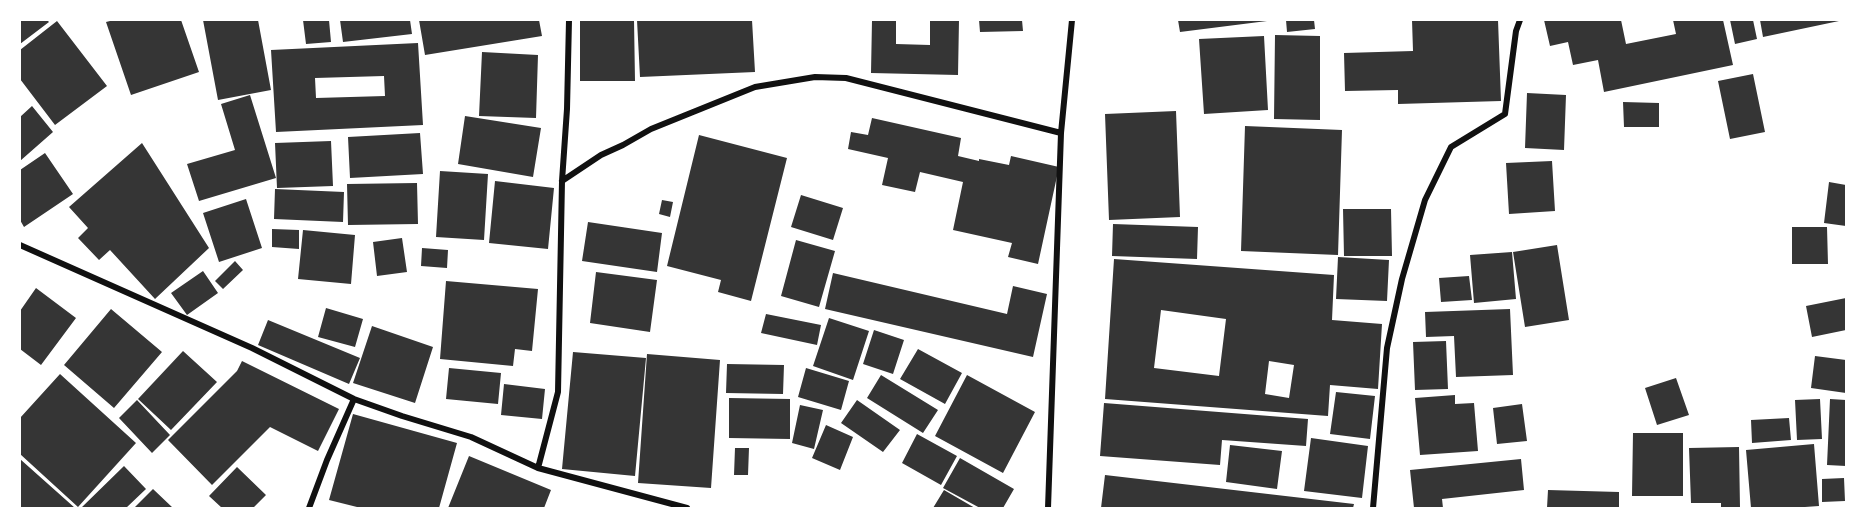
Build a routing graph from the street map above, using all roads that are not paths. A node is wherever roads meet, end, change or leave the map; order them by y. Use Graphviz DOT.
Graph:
graph roads {
  1 [pos="569,20"];
  2 [pos="1072,20"];
  3 [pos="1520,20"];
  4 [pos="1061,133"];
  5 [pos="562,181"];
  6 [pos="20,245"];
  7 [pos="354,399"];
  8 [pos="538,468"];
  9 [pos="309,508"];
  10 [pos="687,508"];
  11 [pos="1048,508"];
  12 [pos="1373,508"];
  1 -- 5 [label="street"];
  2 -- 4 [label="street"];
  3 -- 12 [label="street"];
  4 -- 5 [label="street"];
  4 -- 11 [label="street"];
  5 -- 8 [label="street"];
  6 -- 7 [label="street"];
  7 -- 8 [label="street"];
  7 -- 9 [label="street"];
  8 -- 10 [label="street"];
}
